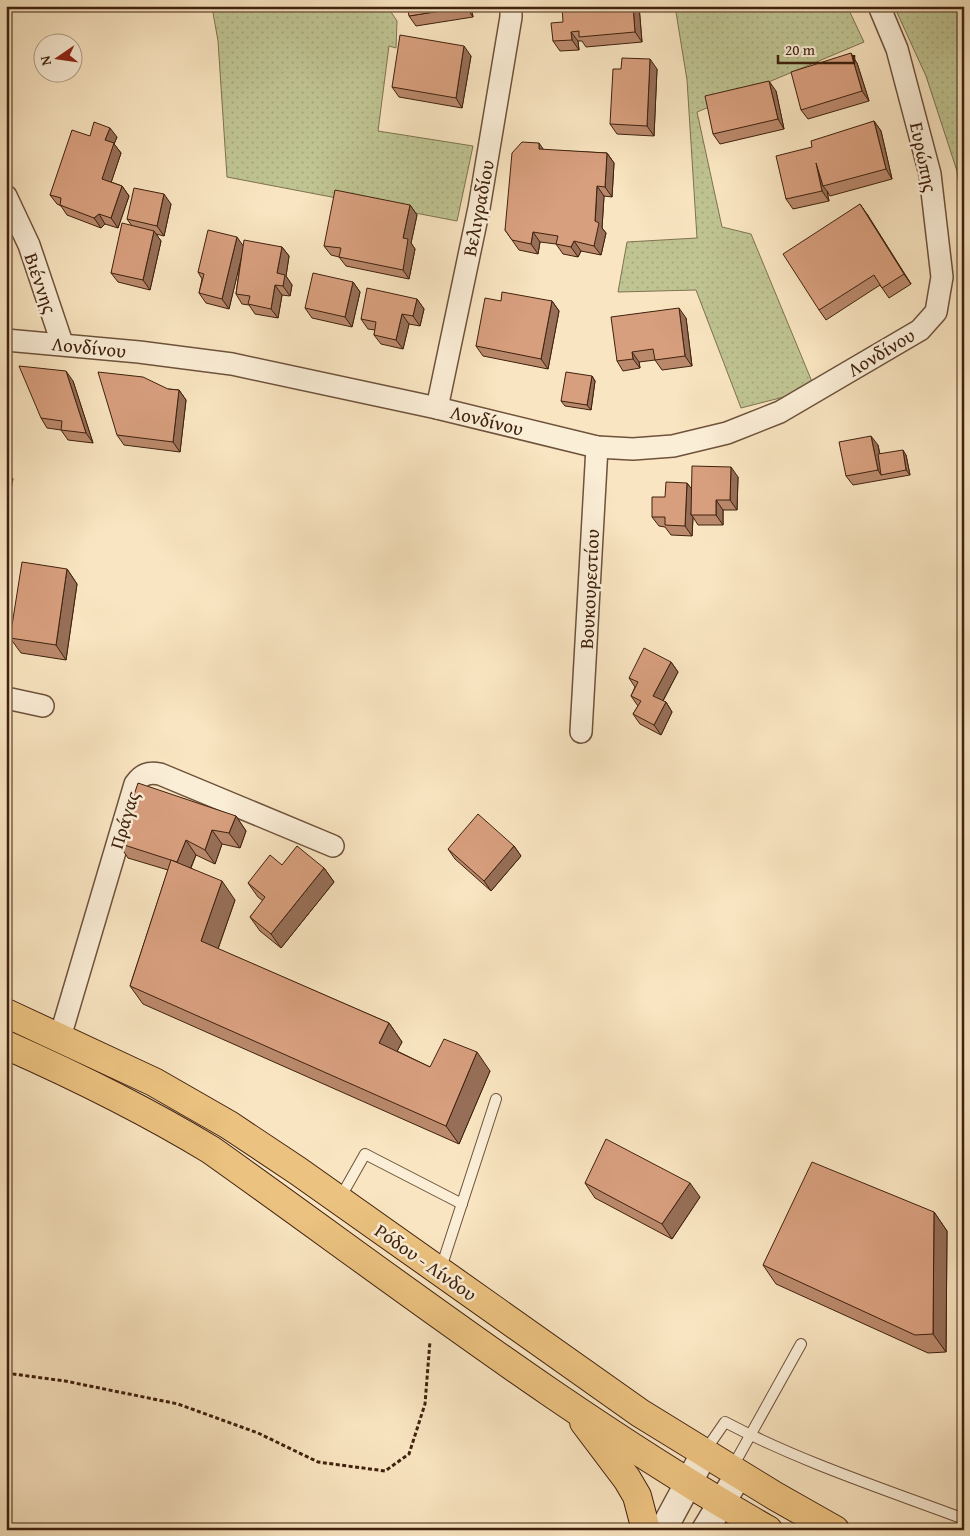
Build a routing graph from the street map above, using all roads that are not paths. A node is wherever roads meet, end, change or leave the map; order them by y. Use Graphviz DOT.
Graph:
graph roads {
  1 [pos="511,6"];
  2 [pos="879,6"];
  3 [pos="6,196"];
  4 [pos="936,312"];
  5 [pos="6,340"];
  6 [pos="62,344"];
  7 [pos="438,408"];
  8 [pos="597,447"];
  9 [pos="6,698"];
  10 [pos="43,706"];
  11 [pos="581,732"];
  12 [pos="334,846"];
  13 [pos="6,1013"];
  14 [pos="60,1037"];
  15 [pos="6,1045"];
  16 [pos="496,1099"];
  17 [pos="339,1200"];
  18 [pos="462,1204"];
  19 [pos="440,1272"];
  20 [pos="801,1344"];
  21 [pos="571,1405"];
  22 [pos="749,1434"];
  23 [pos="705,1452"];
  24 [pos="735,1471"];
  25 [pos="688,1483"];
  26 [pos="721,1504"];
  27 [pos="964,1519"];
  28 [pos="646,1530"];
  29 [pos="663,1530"];
  30 [pos="705,1530"];
  31 [pos="768,1530"];
  32 [pos="835,1530"];
  1 -- 7 [label="street, Βελιγραδίου"];
  2 -- 4 [label="street, Ευρώπης"];
  3 -- 6 [label="street, Βιέννης"];
  4 -- 8 [label="street, Λονδίνου"];
  5 -- 6 [label="street, Λονδίνου"];
  6 -- 7 [label="street, Λονδίνου"];
  7 -- 8 [label="street, Λονδίνου"];
  8 -- 11 [label="street, Βουκουρεστίου"];
  9 -- 10 [label="street"];
  12 -- 14 [label="street, Πράγας"];
  13 -- 14 [label="main road, Ρόδου - Λίνδου"];
  14 -- 17 [label="main road, Ρόδου - Λίνδου"];
  15 -- 21 [label="main road, Ρόδου - Λίνδου"];
  16 -- 18 [label="lane"];
  17 -- 18 [label="lane"];
  17 -- 19 [label="main road, Ρόδου - Λίνδου"];
  18 -- 19 [label="lane"];
  19 -- 23 [label="main road, Ρόδου - Λίνδου"];
  20 -- 22 [label="lane"];
  21 -- 25 [label="main road, Ρόδου - Λίνδου"];
  21 -- 28 [label="main road"];
  22 -- 23 [label="lane"];
  22 -- 24 [label="lane"];
  22 -- 27 [label="lane"];
  23 -- 24 [label="main road, Ρόδου - Λίνδου"];
  23 -- 25 [label="street"];
  24 -- 26 [label="street"];
  24 -- 32 [label="main road, Ρόδου - Λίνδου"];
  25 -- 26 [label="main road, Ρόδου - Λίνδου"];
  25 -- 29 [label="street"];
  26 -- 30 [label="street"];
  26 -- 31 [label="main road, Ρόδου - Λίνδου"];
}
